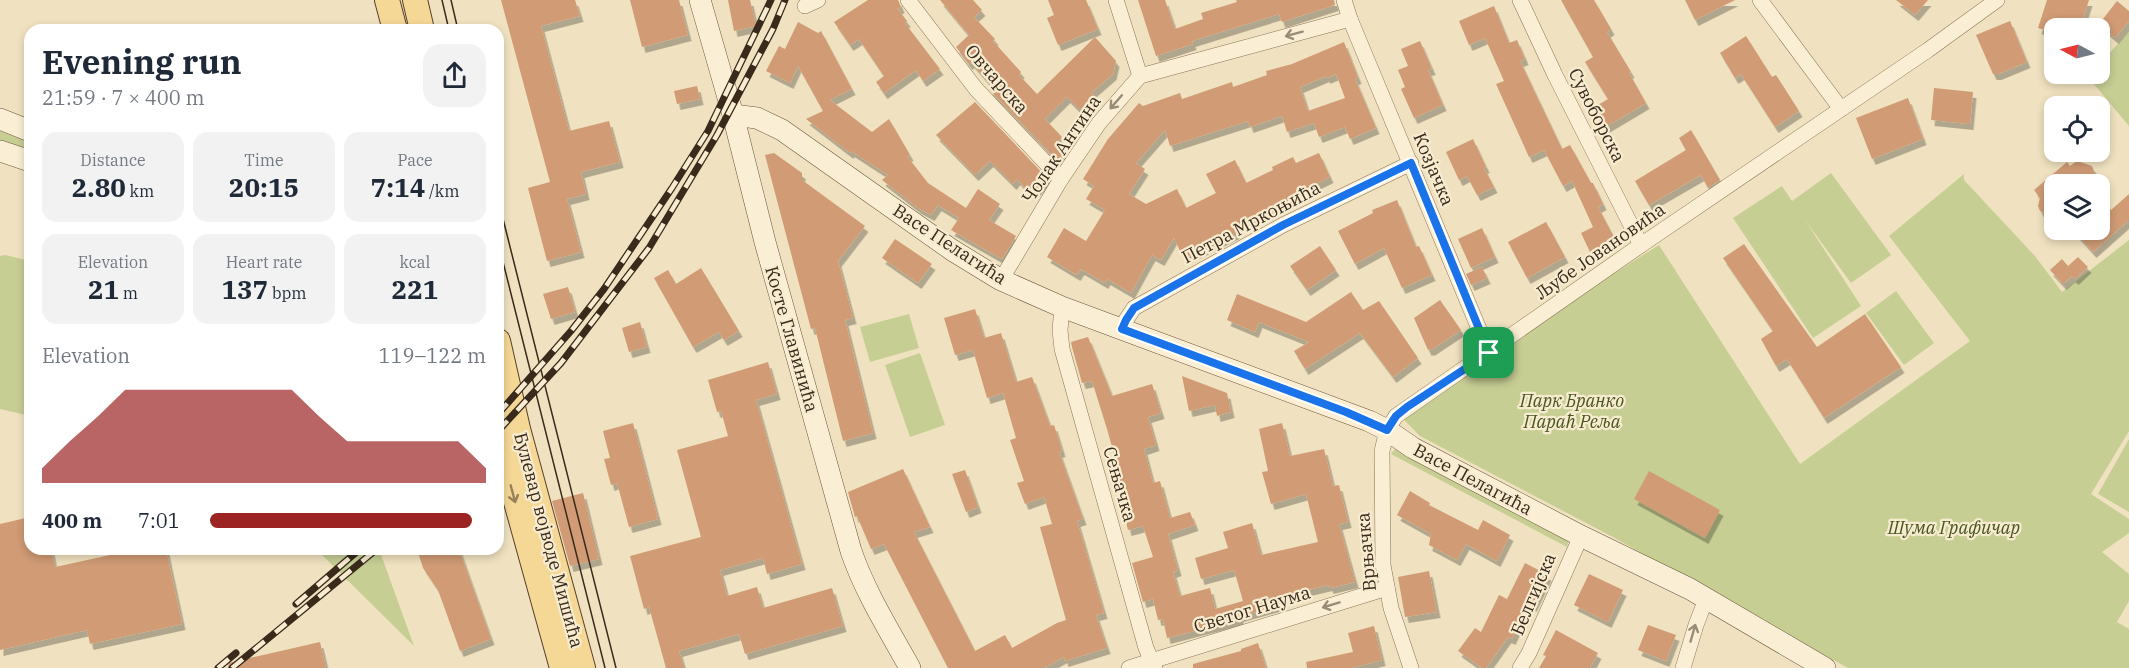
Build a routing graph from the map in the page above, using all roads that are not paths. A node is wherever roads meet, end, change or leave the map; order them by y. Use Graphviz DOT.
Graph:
graph roads {
  1 [pos="387,0"];
  2 [pos="415,0"];
  3 [pos="700,0"];
  4 [pos="908,0"];
  5 [pos="1116,0"];
  6 [pos="1344,0"];
  7 [pos="1520,0"];
  8 [pos="1761,0"];
  9 [pos="1996,0"];
  10 [pos="1350,19"];
  11 [pos="393,24"];
  12 [pos="421,24"];
  13 [pos="1140,76"];
  14 [pos="1841,110"];
  15 [pos="733,115"];
  16 [pos="0,119"];
  17 [pos="24,129"];
  18 [pos="0,151"];
  19 [pos="24,159"];
  20 [pos="1411,163"];
  21 [pos="1061,179"];
  22 [pos="1641,245"];
  23 [pos="1001,280"];
  24 [pos="1062,307"];
  25 [pos="1122,329"];
  26 [pos="1489,353"];
  27 [pos="504,366"];
  28 [pos="1387,430"];
  29 [pos="504,459"];
  30 [pos="1581,536"];
  31 [pos="1387,588"];
  32 [pos="1706,599"];
  33 [pos="1153,664"];
  34 [pos="562,668"];
  35 [pos="584,668"];
  36 [pos="910,668"];
  37 [pos="1129,668"];
  38 [pos="1411,668"];
  39 [pos="1520,668"];
  40 [pos="1683,668"];
  41 [pos="1825,668"];
  1 -- 11 [label="main road"];
  2 -- 12 [label="main road"];
  3 -- 15 [label="street, Косте Главинића"];
  4 -- 21 [label="street, Овчарска"];
  5 -- 13 [label="street"];
  6 -- 10 [label="street, Козјачка"];
  7 -- 22 [label="street, Сувоборска"];
  8 -- 14 [label="street"];
  9 -- 14 [label="street, Љубе Јовановића"];
  10 -- 13 [label="street, one-way"];
  10 -- 20 [label="street, Козјачка"];
  13 -- 21 [label="street, Чолак Антина, one-way"];
  14 -- 22 [label="street, Љубе Јовановића"];
  15 -- 23 [label="street, Васе Пелагића"];
  15 -- 36 [label="street, Косте Главинића"];
  16 -- 17 [label="street"];
  18 -- 19 [label="street"];
  20 -- 25 [label="street, Петра Мркоњића"];
  20 -- 26 [label="street, Козјачка"];
  21 -- 23 [label="street, Чолак Антина"];
  22 -- 26 [label="street, Љубе Јовановића"];
  23 -- 24 [label="street, Васе Пелагића"];
  24 -- 25 [label="street, Васе Пелагића"];
  24 -- 33 [label="street, Сењачка"];
  25 -- 28 [label="street, Васе Пелагића"];
  26 -- 28 [label="street, Љубе Јовановића"];
  27 -- 35 [label="main road, Булевар војводе Мишића"];
  28 -- 30 [label="street, Васе Пелагића"];
  28 -- 31 [label="street, Врњачка"];
  29 -- 34 [label="main road, Булевар војводе Мишића, one-way"];
  30 -- 32 [label="street, Васе Пелагића"];
  30 -- 39 [label="street, Белгијска"];
  31 -- 33 [label="street, Светог Наума, one-way"];
  31 -- 38 [label="street, Врњачка"];
  40 -- 32 [label="street, one-way"];
  32 -- 41 [label="street, Васе Пелагића"];
  33 -- 37 [label="street, Светог Наума"];
}
